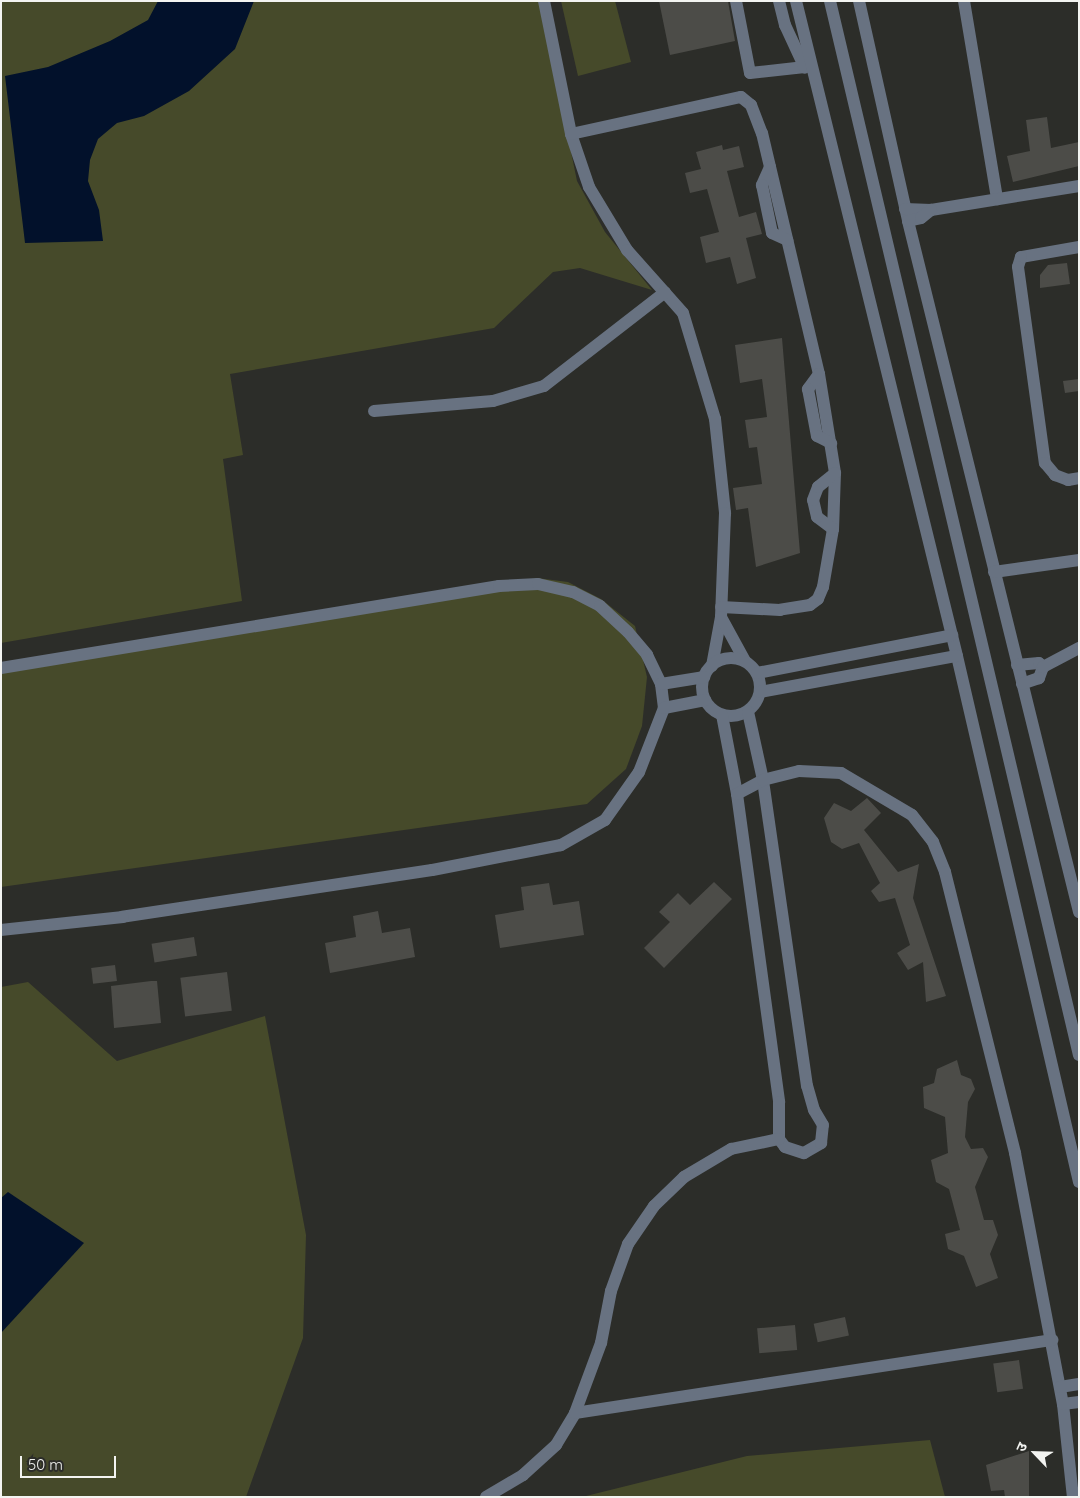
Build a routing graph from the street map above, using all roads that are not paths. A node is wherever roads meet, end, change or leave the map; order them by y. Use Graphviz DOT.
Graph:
graph roads {
  1 [pos="544,1"];
  2 [pos="736,1"];
  3 [pos="779,1"];
  4 [pos="796,1"];
  5 [pos="832,1"];
  6 [pos="859,1"];
  7 [pos="964,1"];
  8 [pos="805,67"];
  9 [pos="816,91"];
  10 [pos="570,134"];
  11 [pos="1079,186"];
  12 [pos="997,199"];
  13 [pos="906,215"];
  14 [pos="1079,247"];
  15 [pos="665,292"];
  16 [pos="374,410"];
  17 [pos="835,473"];
  18 [pos="1079,478"];
  19 [pos="833,529"];
  20 [pos="1079,560"];
  21 [pos="994,572"];
  22 [pos="721,612"];
  23 [pos="952,635"];
  24 [pos="1079,648"];
  25 [pos="864,652"];
  26 [pos="956,656"];
  27 [pos="745,661"];
  28 [pos="1017,665"];
  29 [pos="712,666"];
  30 [pos="1043,667"];
  31 [pos="1,668"];
  32 [pos="866,672"];
  33 [pos="757,673"];
  34 [pos="704,677"];
  35 [pos="661,684"];
  36 [pos="1022,684"];
  37 [pos="760,692"];
  38 [pos="705,700"];
  39 [pos="664,708"];
  40 [pos="748,712"];
  41 [pos="722,715"];
  42 [pos="763,780"];
  43 [pos="737,794"];
  44 [pos="1079,912"];
  45 [pos="1,930"];
  46 [pos="1079,1055"];
  47 [pos="779,1138"];
  48 [pos="1079,1182"];
  49 [pos="1052,1340"];
  50 [pos="1079,1384"];
  51 [pos="1060,1387"];
  52 [pos="1079,1402"];
  53 [pos="1063,1404"];
  54 [pos="575,1413"];
  55 [pos="486,1497"];
  56 [pos="1073,1497"];
  1 -- 10 [label="street"];
  2 -- 8 [label="street"];
  3 -- 8 [label="street"];
  4 -- 9 [label="street"];
  5 -- 46 [label="street"];
  6 -- 13 [label="street"];
  7 -- 12 [label="street"];
  8 -- 9 [label="street"];
  9 -- 23 [label="street"];
  10 -- 15 [label="street"];
  10 -- 17 [label="street"];
  11 -- 12 [label="street"];
  12 -- 13 [label="street"];
  13 -- 21 [label="street"];
  14 -- 18 [label="street"];
  15 -- 16 [label="street"];
  15 -- 22 [label="street"];
  17 -- 19 [label="street"];
  17 -- 19 [label="street"];
  19 -- 22 [label="street"];
  20 -- 21 [label="street"];
  21 -- 28 [label="street"];
  22 -- 27 [label="street"];
  22 -- 29 [label="street"];
  23 -- 25 [label="street"];
  23 -- 26 [label="street"];
  24 -- 30 [label="street"];
  25 -- 32 [label="street"];
  25 -- 33 [label="street"];
  26 -- 32 [label="street"];
  26 -- 48 [label="street"];
  27 -- 29 [label="street"];
  27 -- 33 [label="street"];
  28 -- 30 [label="street"];
  28 -- 36 [label="street"];
  29 -- 34 [label="street"];
  30 -- 36 [label="street"];
  31 -- 35 [label="street"];
  32 -- 37 [label="street"];
  33 -- 37 [label="street"];
  34 -- 35 [label="street"];
  34 -- 38 [label="street"];
  35 -- 39 [label="street"];
  36 -- 44 [label="street"];
  37 -- 40 [label="street"];
  38 -- 39 [label="street"];
  38 -- 41 [label="street"];
  39 -- 45 [label="street"];
  40 -- 41 [label="street"];
  40 -- 42 [label="street"];
  41 -- 43 [label="street"];
  42 -- 43 [label="street"];
  42 -- 47 [label="street"];
  42 -- 49 [label="street"];
  43 -- 47 [label="street"];
  47 -- 54 [label="street"];
  49 -- 51 [label="street"];
  49 -- 54 [label="street"];
  50 -- 51 [label="street"];
  51 -- 53 [label="street"];
  52 -- 53 [label="street"];
  53 -- 56 [label="street"];
  54 -- 55 [label="street"];
}
